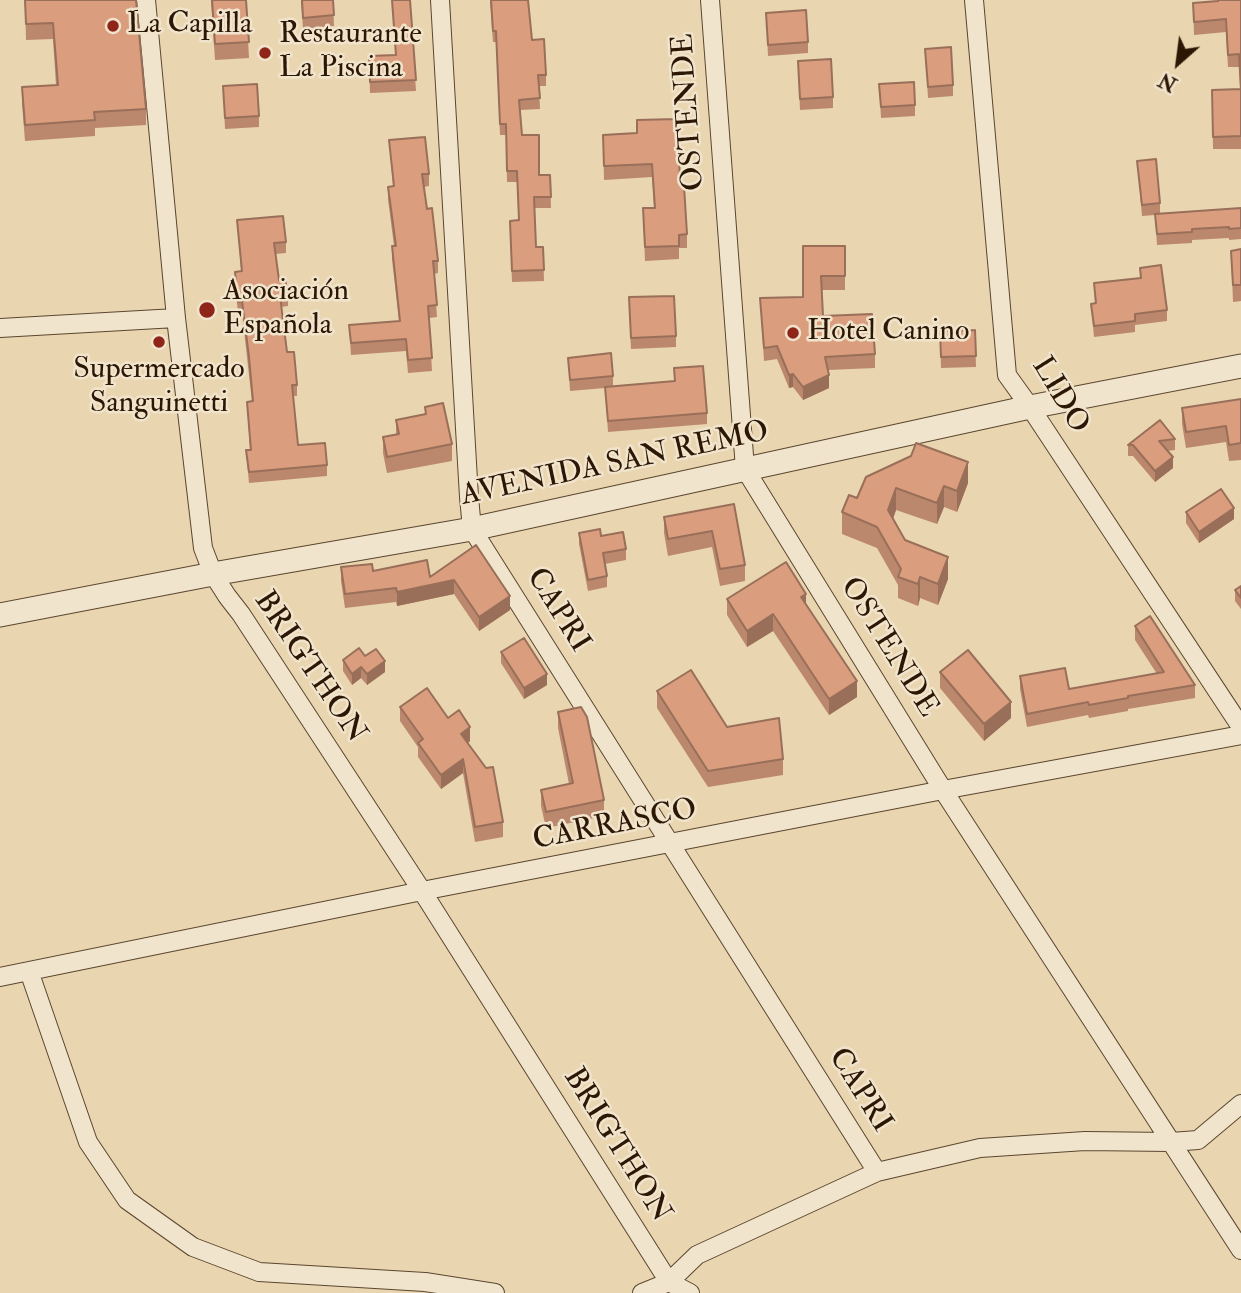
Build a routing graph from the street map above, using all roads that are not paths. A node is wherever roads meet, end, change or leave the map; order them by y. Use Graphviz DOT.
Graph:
graph roads {
  1 [pos="146,0"];
  2 [pos="440,0"];
  3 [pos="710,0"];
  4 [pos="974,0"];
  5 [pos="176,318"];
  6 [pos="0,328"];
  7 [pos="1241,366"];
  8 [pos="1030,407"];
  9 [pos="745,469"];
  10 [pos="472,528"];
  11 [pos="212,574"];
  12 [pos="0,615"];
  13 [pos="1241,727"];
  14 [pos="1241,734"];
  15 [pos="943,790"];
  16 [pos="671,844"];
  17 [pos="422,891"];
  18 [pos="29,971"];
  19 [pos="0,977"];
  20 [pos="1241,1104"];
  21 [pos="1171,1142"];
  22 [pos="877,1172"];
  23 [pos="1241,1250"];
  24 [pos="668,1282"];
  25 [pos="425,1288"];
  26 [pos="495,1293"];
  27 [pos="642,1293"];
  28 [pos="690,1293"];
  1 -- 5 [label="street, BRIGTHON"];
  2 -- 10 [label="street, CAPRI"];
  3 -- 9 [label="street, OSTENDE"];
  4 -- 8 [label="street, LIDO"];
  5 -- 6 [label="street"];
  5 -- 11 [label="street, BRIGTHON"];
  7 -- 8 [label="street, AVENIDA SAN REMO"];
  8 -- 9 [label="street, AVENIDA SAN REMO"];
  8 -- 13 [label="street, LIDO"];
  9 -- 10 [label="street, AVENIDA SAN REMO"];
  9 -- 15 [label="street, OSTENDE"];
  10 -- 11 [label="street, AVENIDA SAN REMO"];
  10 -- 16 [label="street, CAPRI"];
  11 -- 12 [label="street, AVENIDA SAN REMO"];
  11 -- 17 [label="street, BRIGTHON"];
  14 -- 15 [label="street, CARRASCO"];
  15 -- 16 [label="street, CARRASCO"];
  15 -- 21 [label="street, OSTENDE"];
  16 -- 17 [label="street, CARRASCO"];
  16 -- 22 [label="street, CAPRI"];
  17 -- 18 [label="street, CARRASCO"];
  17 -- 24 [label="street, BRIGTHON"];
  18 -- 19 [label="street, CARRASCO"];
  18 -- 25 [label="street"];
  20 -- 21 [label="street"];
  21 -- 22 [label="street"];
  21 -- 23 [label="street, OSTENDE"];
  22 -- 24 [label="street"];
  24 -- 27 [label="street"];
  24 -- 28 [label="street"];
  25 -- 26 [label="street"];
}
